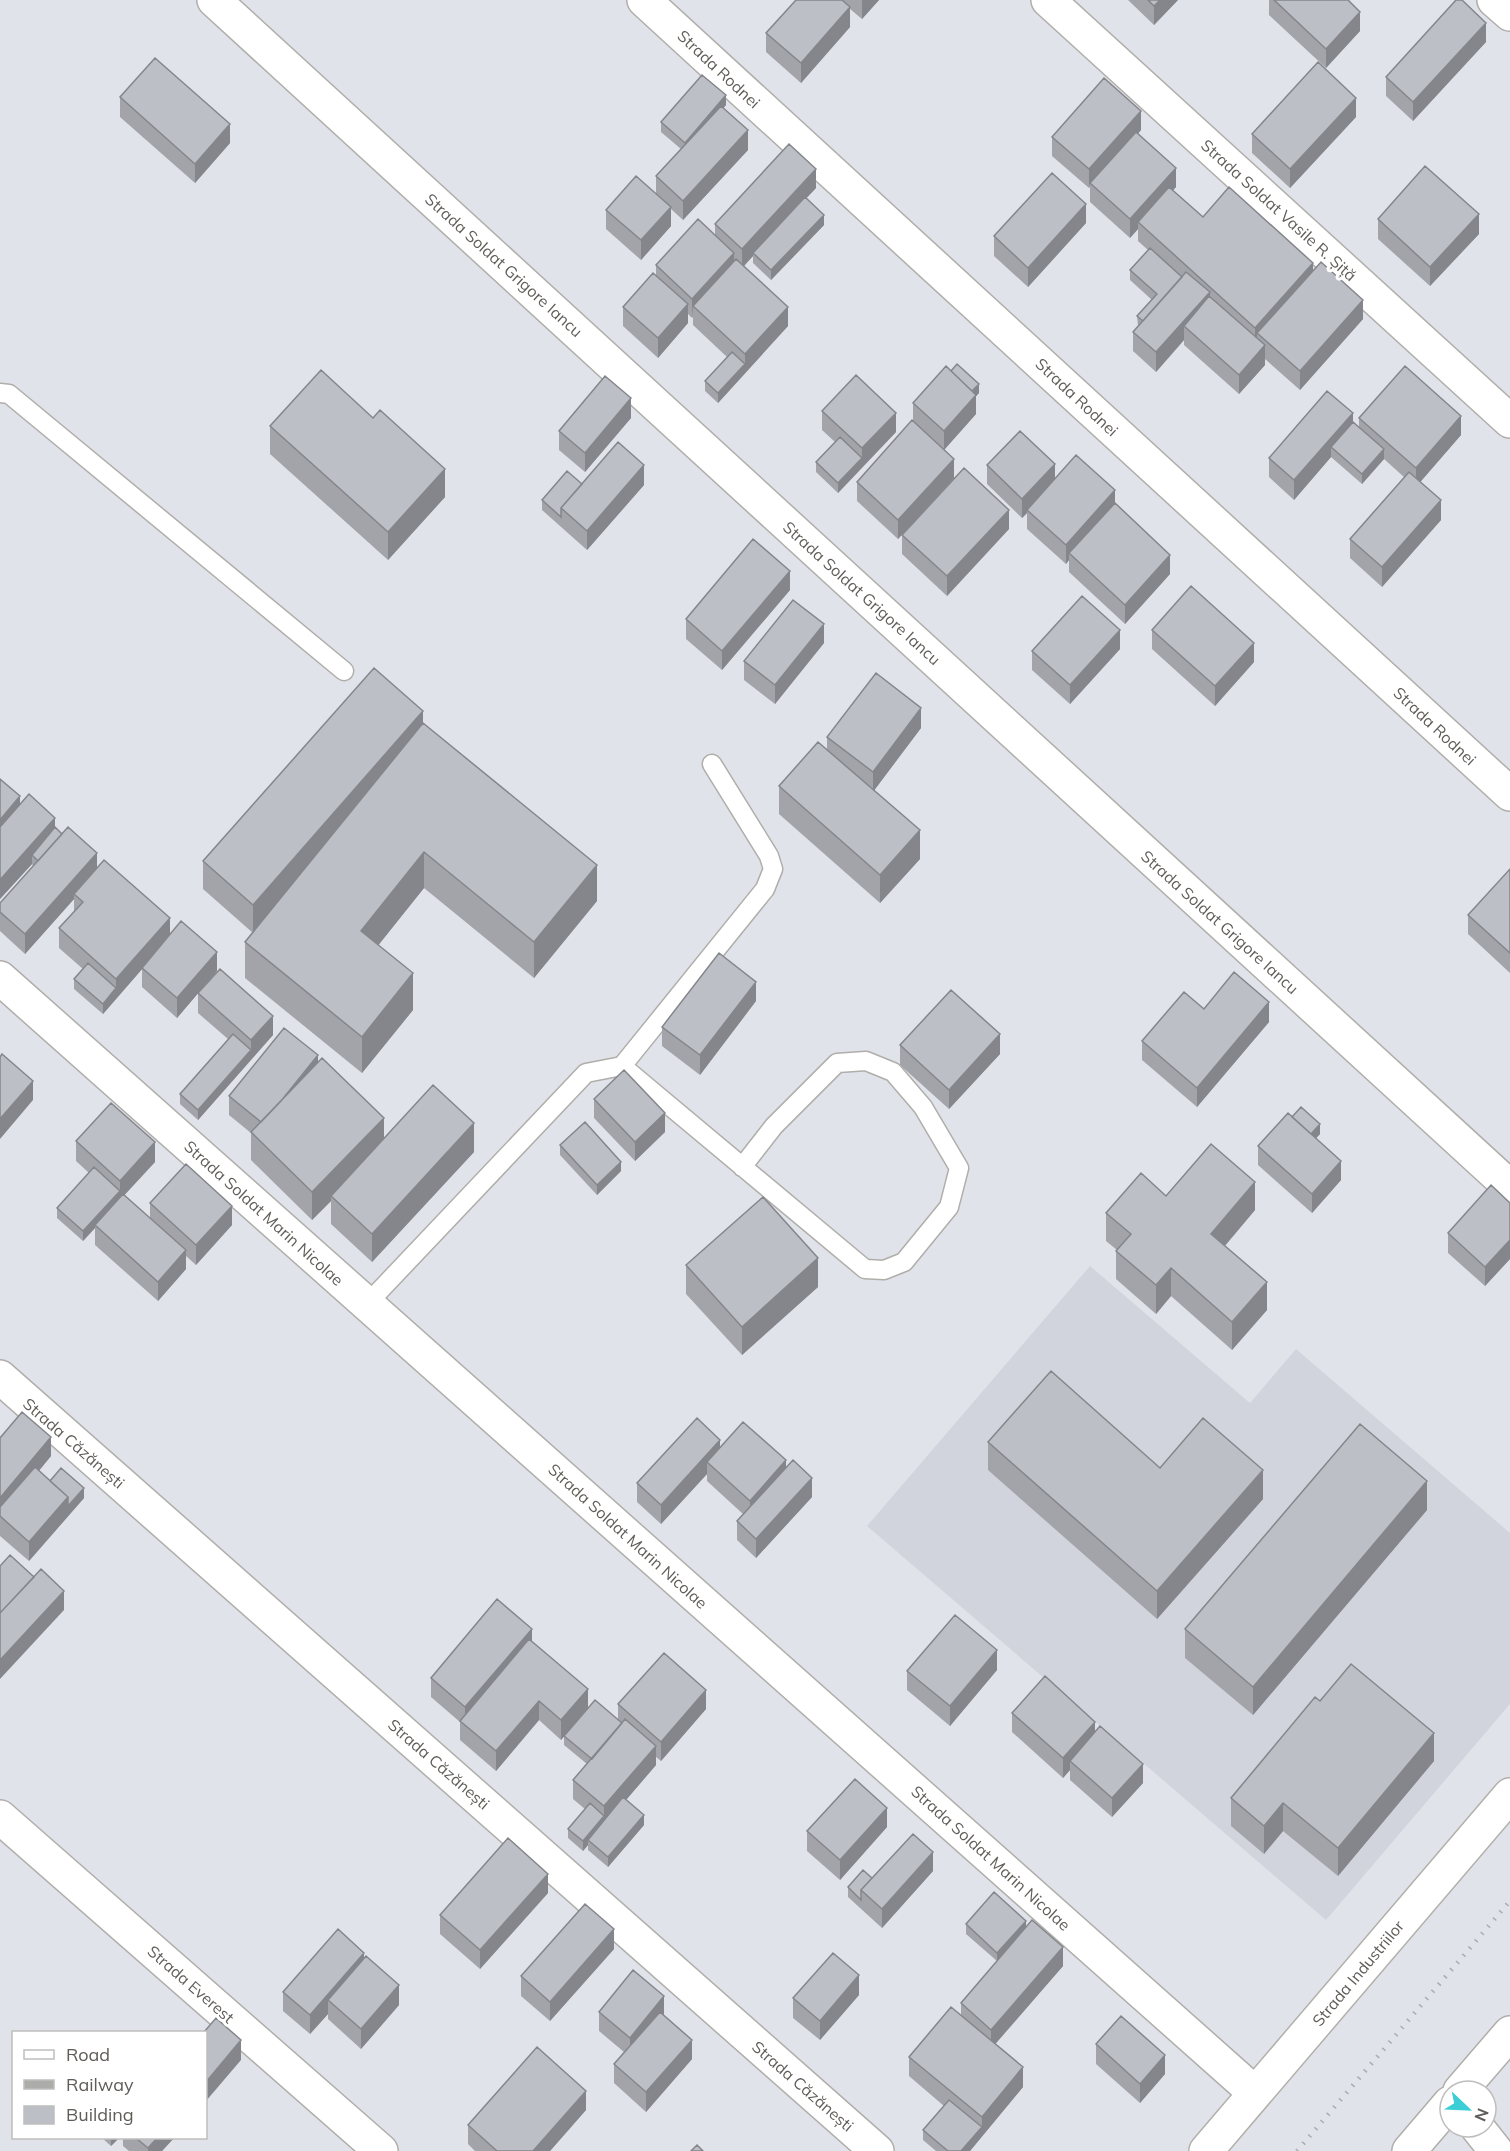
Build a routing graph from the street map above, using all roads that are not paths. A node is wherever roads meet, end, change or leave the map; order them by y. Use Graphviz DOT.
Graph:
graph roads {
  1 [pos="214,0"];
  2 [pos="644,0"];
  3 [pos="1048,0"];
  4 [pos="1494,0"];
  5 [pos="1510,14"];
  6 [pos="0,393"];
  7 [pos="1510,421"];
  8 [pos="344,671"];
  9 [pos="712,764"];
  10 [pos="1510,794"];
  11 [pos="0,978"];
  12 [pos="622,1066"];
  13 [pos="742,1167"];
  14 [pos="1510,1187"];
  15 [pos="367,1304"];
  16 [pos="0,1377"];
  17 [pos="1510,1795"];
  18 [pos="0,1817"];
  19 [pos="1510,2033"];
  20 [pos="1470,2079"];
  21 [pos="1255,2093"];
  22 [pos="1438,2117"];
  23 [pos="1486,2139"];
  24 [pos="381,2151"];
  25 [pos="877,2151"];
  26 [pos="1206,2151"];
  27 [pos="1409,2151"];
  28 [pos="1496,2151"];
  1 -- 14 [label="street, Strada Soldat Grigore Iancu"];
  2 -- 10 [label="street, Strada Rodnei"];
  3 -- 7 [label="street, Strada Soldat Vasile R. Șiță"];
  4 -- 5 [label="street"];
  6 -- 8 [label="lane"];
  9 -- 12 [label="lane"];
  11 -- 15 [label="street, Strada Soldat Marin Nicolae"];
  12 -- 13 [label="lane"];
  12 -- 15 [label="lane"];
  13 -- 13 [label="lane"];
  15 -- 21 [label="street, Strada Soldat Marin Nicolae"];
  16 -- 25 [label="street, Strada Căzănești"];
  17 -- 21 [label="street, Strada Industriilor"];
  18 -- 24 [label="street, Strada Everest"];
  19 -- 20 [label="street"];
  21 -- 26 [label="street, Strada Industriilor"];
  22 -- 27 [label="street"];
  23 -- 28 [label="street"];
}
